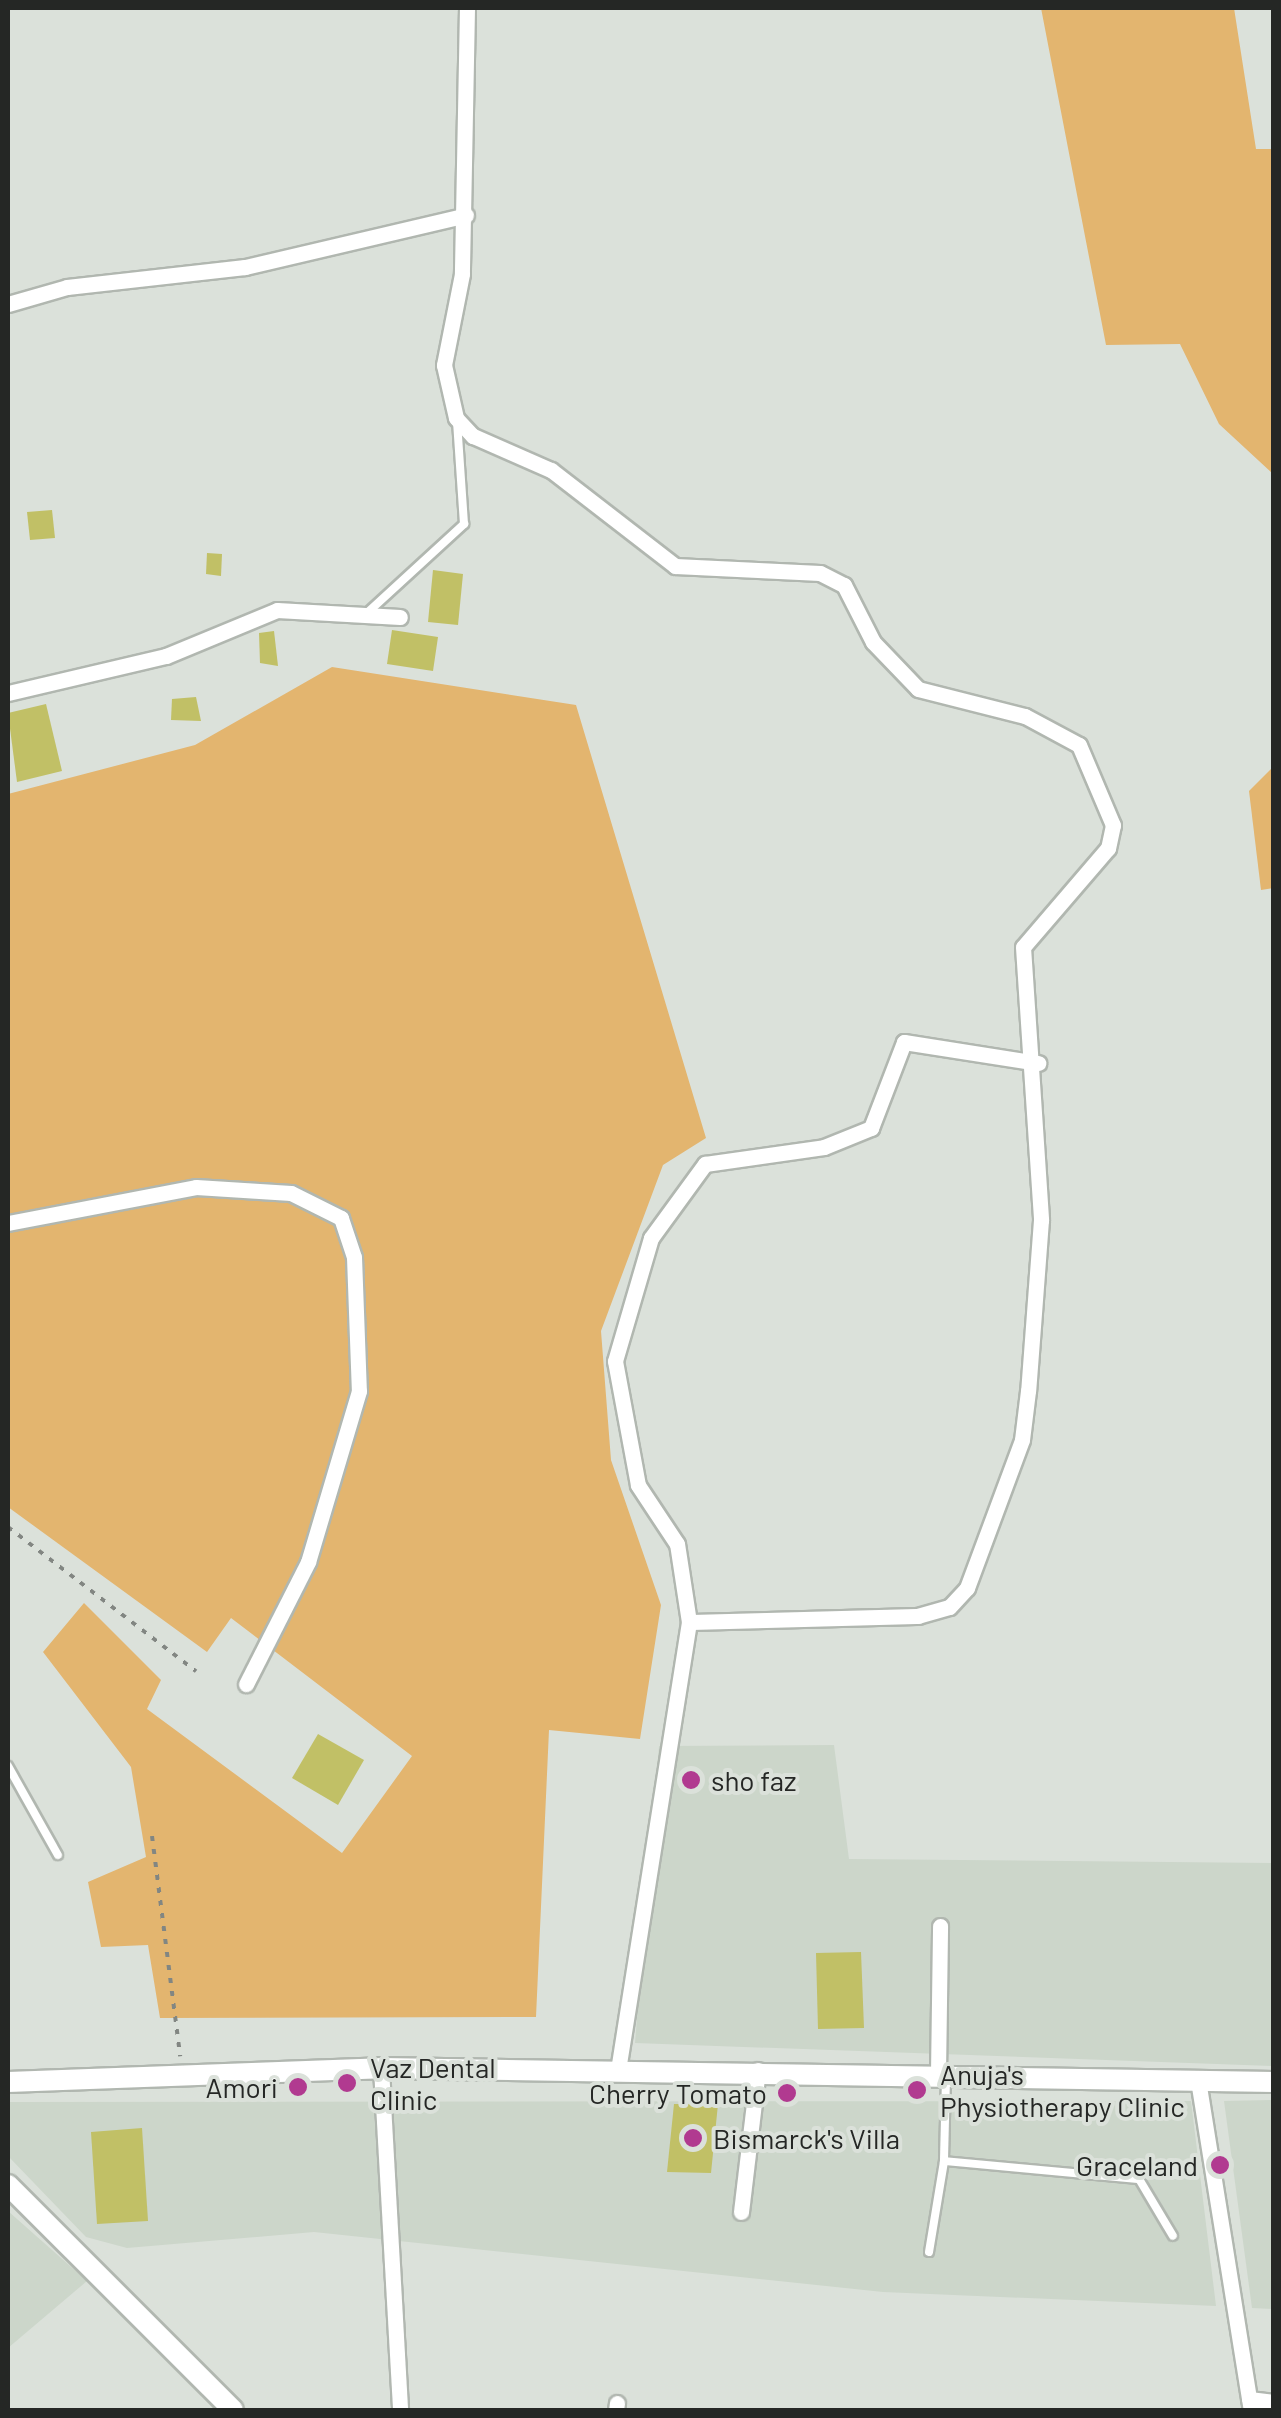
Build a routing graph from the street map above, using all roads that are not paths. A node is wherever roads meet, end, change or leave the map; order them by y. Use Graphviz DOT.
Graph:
graph roads {
  1 [pos="468,8"];
  2 [pos="466,215"];
  3 [pos="8,304"];
  4 [pos="456,418"];
  5 [pos="367,614"];
  6 [pos="400,617"];
  7 [pos="8,693"];
  8 [pos="1038,1063"];
  9 [pos="8,1223"];
  10 [pos="689,1622"];
  11 [pos="246,1684"];
  12 [pos="8,1766"];
  13 [pos="58,1855"];
  14 [pos="940,1926"];
  15 [pos="381,2068"];
  16 [pos="618,2070"];
  17 [pos="758,2070"];
  18 [pos="942,2074"];
  19 [pos="1198,2080"];
  20 [pos="8,2082"];
  21 [pos="1274,2082"];
  22 [pos="944,2161"];
  23 [pos="8,2186"];
  24 [pos="741,2212"];
  25 [pos="1173,2236"];
  26 [pos="929,2252"];
  27 [pos="1274,2402"];
  28 [pos="1250,2405"];
  29 [pos="233,2410"];
  30 [pos="400,2410"];
  1 -- 2 [label="street"];
  2 -- 3 [label="street"];
  2 -- 4 [label="street"];
  4 -- 5 [label="lane"];
  4 -- 8 [label="street"];
  5 -- 6 [label="street"];
  5 -- 7 [label="street"];
  8 -- 10 [label="street"];
  8 -- 10 [label="street"];
  9 -- 11 [label="street"];
  10 -- 16 [label="street"];
  12 -- 13 [label="lane"];
  14 -- 18 [label="street"];
  15 -- 16 [label="main road"];
  15 -- 20 [label="main road"];
  15 -- 30 [label="street"];
  16 -- 17 [label="main road"];
  17 -- 18 [label="main road"];
  17 -- 24 [label="street"];
  18 -- 19 [label="main road"];
  18 -- 22 [label="lane"];
  19 -- 21 [label="main road"];
  19 -- 28 [label="street"];
  22 -- 25 [label="lane"];
  22 -- 26 [label="lane"];
  23 -- 29 [label="main road"];
  27 -- 28 [label="street"];
}
